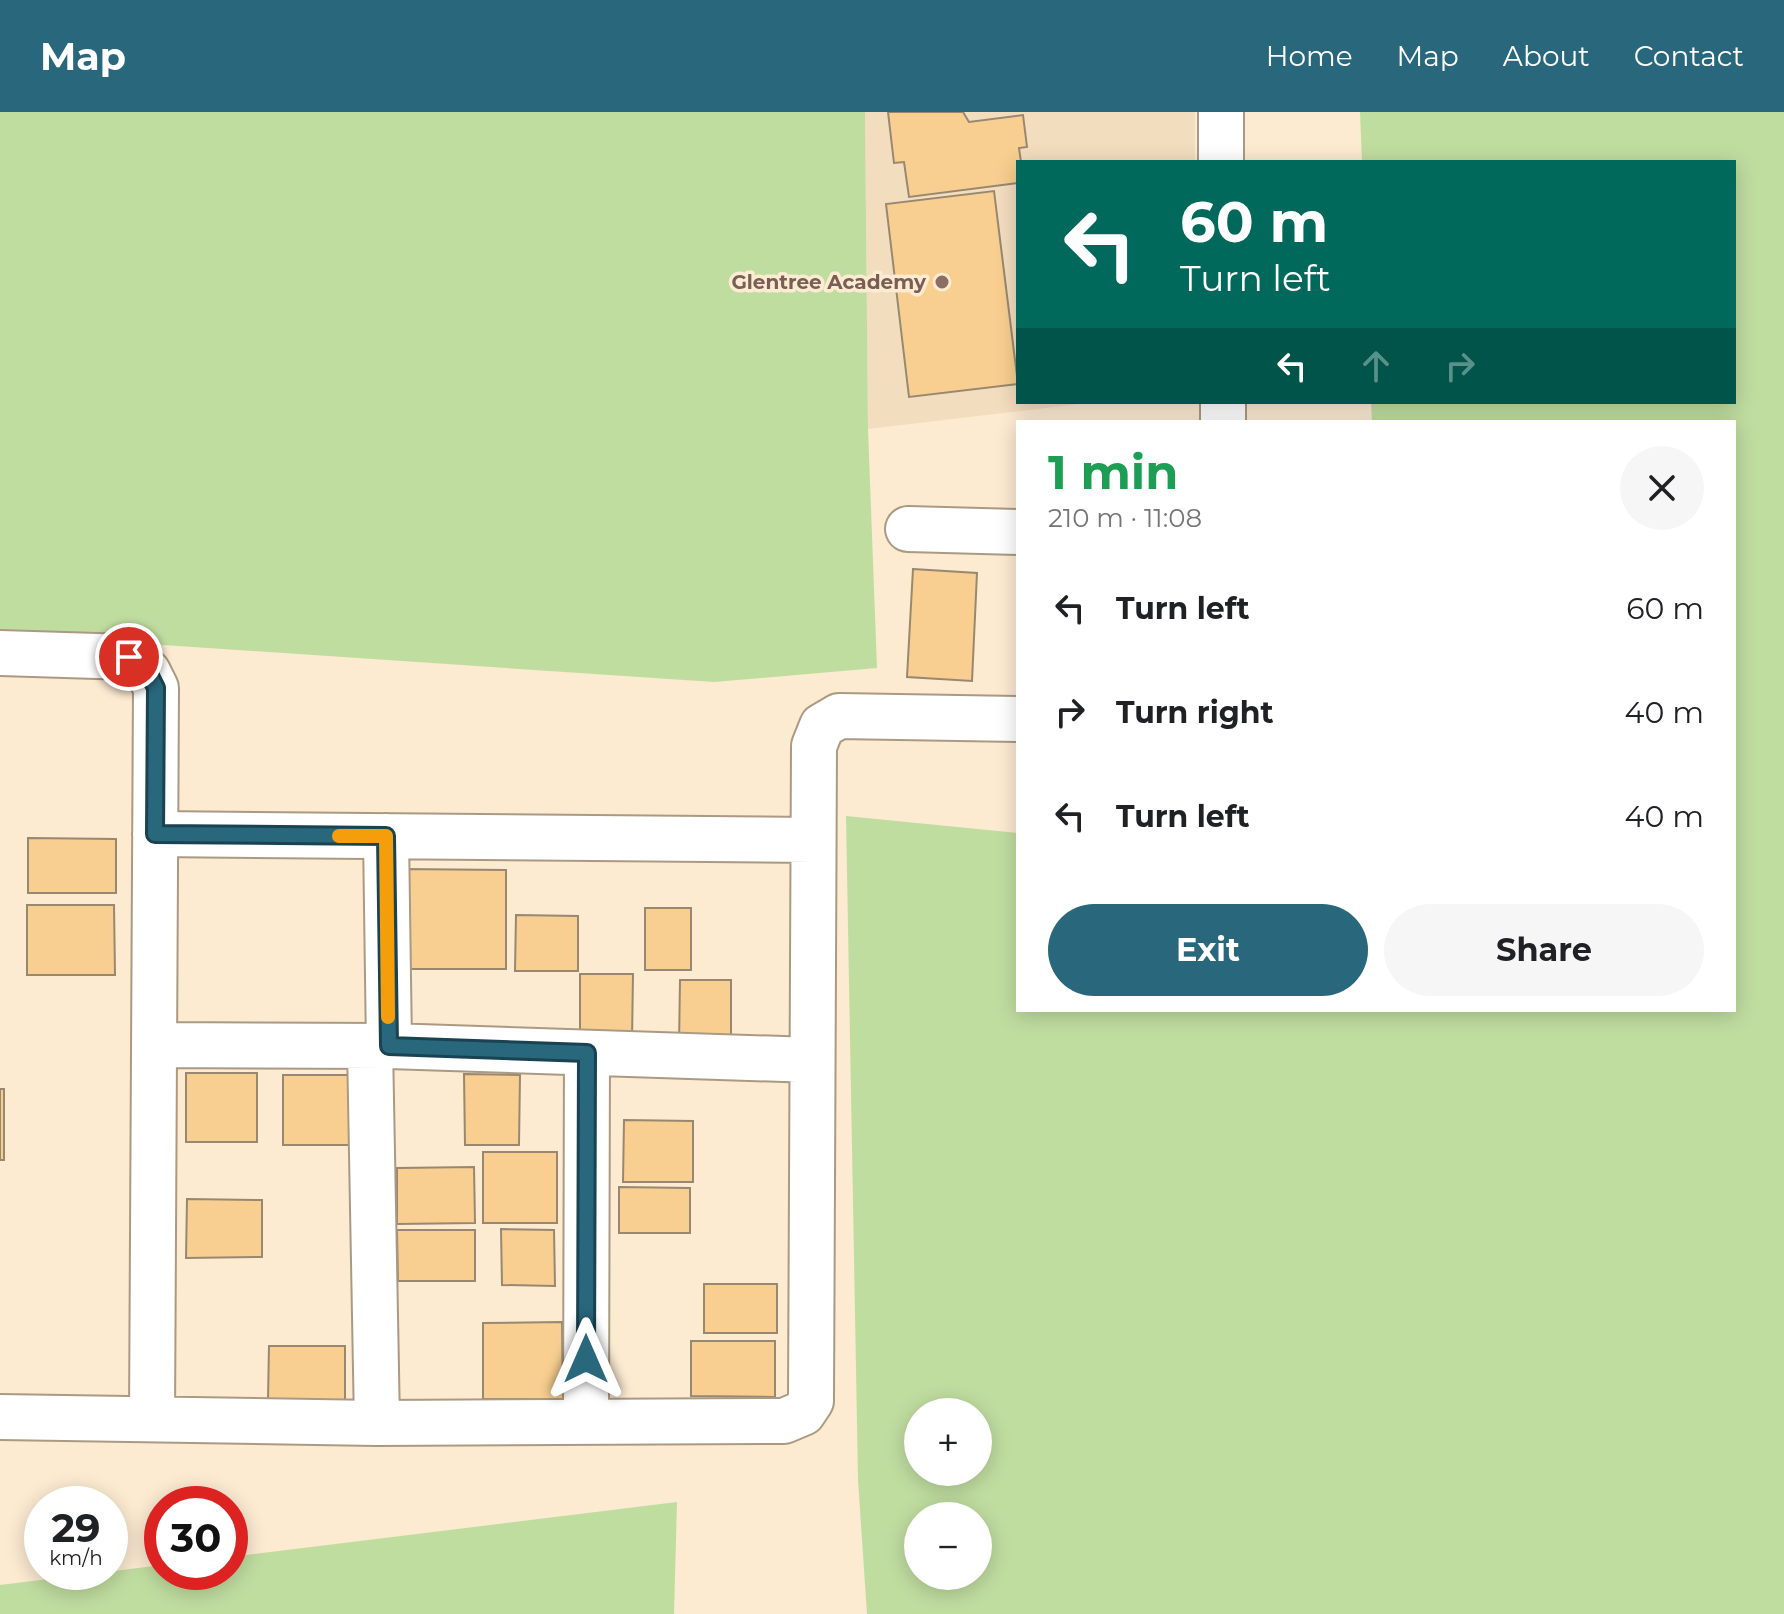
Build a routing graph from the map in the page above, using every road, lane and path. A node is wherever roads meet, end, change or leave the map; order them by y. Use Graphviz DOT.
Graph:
graph roads {
  1 [pos="1221,112"];
  2 [pos="1221,160"];
  3 [pos="908,529"];
  4 [pos="1016,532"];
  5 [pos="0,653"];
  6 [pos="1016,719"];
  7 [pos="155,834"];
  8 [pos="386,836"];
  9 [pos="812,840"];
  10 [pos="154,1045"];
  11 [pos="379,1046"];
  12 [pos="587,1053"];
  13 [pos="812,1060"];
  14 [pos="0,1417"];
  15 [pos="152,1418"];
  16 [pos="586,1420"];
  17 [pos="377,1423"];
  1 -- 2 [label="street"];
  3 -- 4 [label="street"];
  5 -- 7 [label="street"];
  6 -- 9 [label="street"];
  7 -- 8 [label="street"];
  7 -- 10 [label="street"];
  8 -- 9 [label="street"];
  8 -- 11 [label="street"];
  9 -- 13 [label="street"];
  10 -- 11 [label="street"];
  10 -- 15 [label="street"];
  11 -- 12 [label="street"];
  11 -- 17 [label="street"];
  12 -- 13 [label="street"];
  12 -- 16 [label="street"];
  13 -- 16 [label="street"];
  14 -- 15 [label="street"];
  15 -- 17 [label="street"];
  16 -- 17 [label="street"];
}
